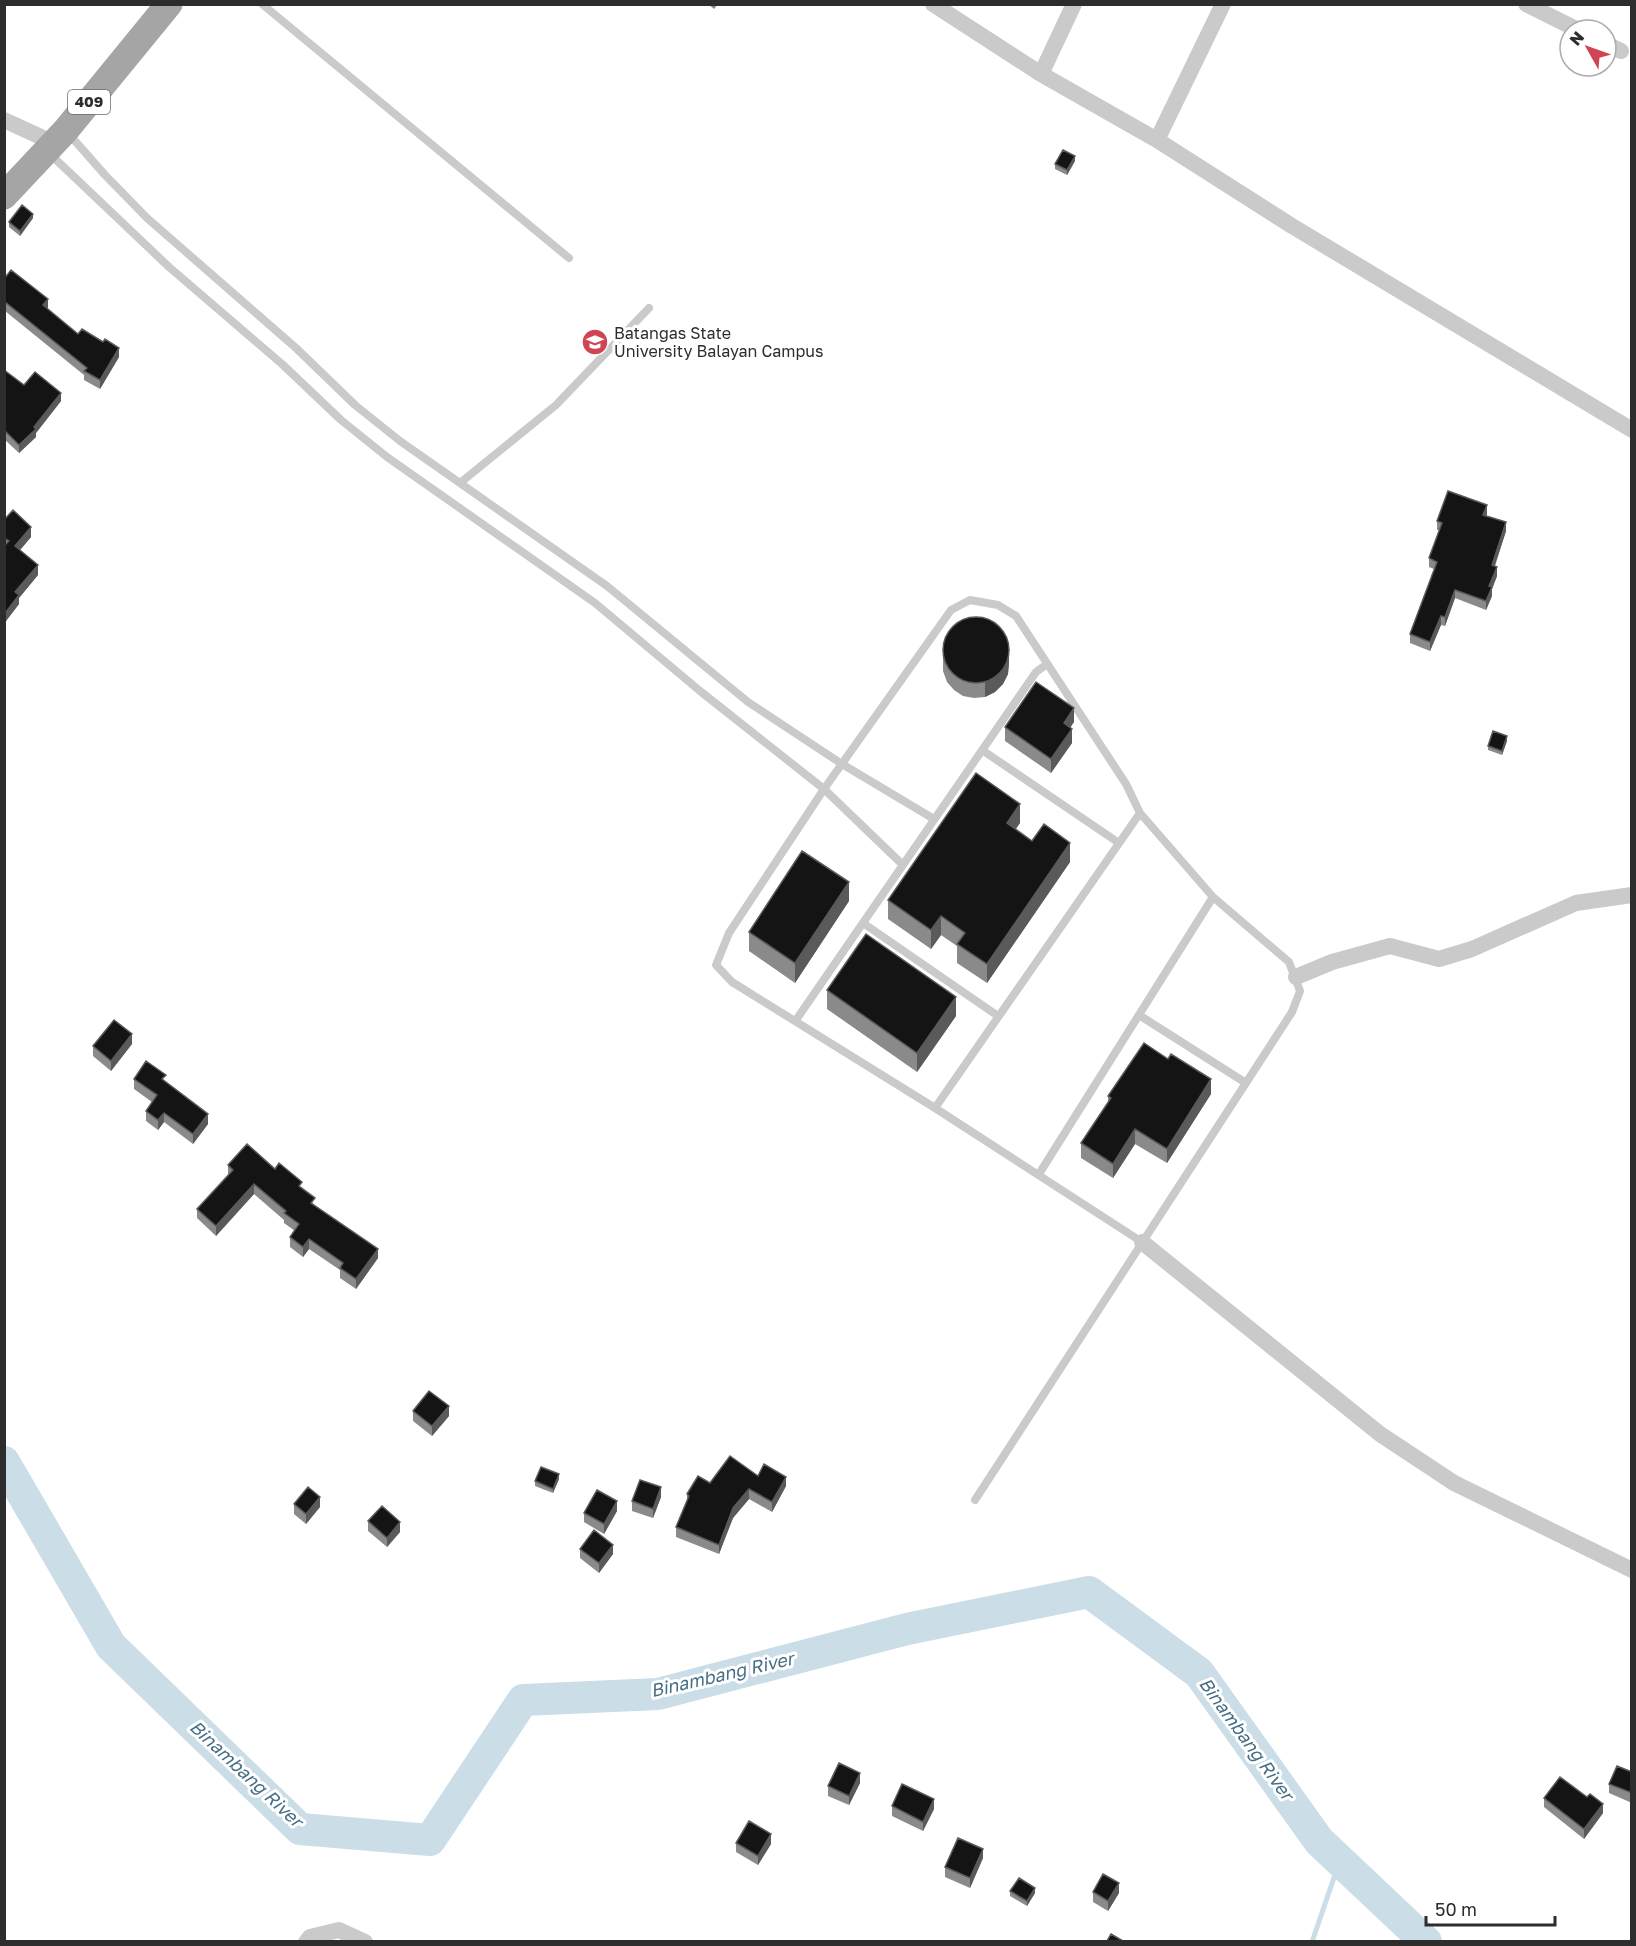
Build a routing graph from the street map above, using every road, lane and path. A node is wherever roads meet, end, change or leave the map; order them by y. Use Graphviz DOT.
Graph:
graph roads {
  1 [pos="169,4"];
  2 [pos="262,4"];
  3 [pos="1074,4"];
  4 [pos="1223,4"];
  5 [pos="1526,4"];
  6 [pos="938,6"];
  7 [pos="1558,20"];
  8 [pos="1041,74"];
  9 [pos="4,120"];
  10 [pos="1157,140"];
  11 [pos="55,142"];
  12 [pos="4,196"];
  13 [pos="569,258"];
  14 [pos="649,308"];
  15 [pos="1632,430"];
  16 [pos="460,483"];
  17 [pos="1047,664"];
  18 [pos="982,750"];
  19 [pos="842,764"];
  20 [pos="824,789"];
  21 [pos="1140,813"];
  22 [pos="934,819"];
  23 [pos="1119,843"];
  24 [pos="903,865"];
  25 [pos="1632,895"];
  26 [pos="1213,897"];
  27 [pos="863,923"];
  28 [pos="1296,977"];
  29 [pos="1139,1015"];
  30 [pos="998,1016"];
  31 [pos="796,1020"];
  32 [pos="1246,1083"];
  33 [pos="935,1108"];
  34 [pos="1039,1174"];
  35 [pos="1142,1242"];
  36 [pos="975,1500"];
  37 [pos="1632,1570"];
  38 [pos="306,1941"];
  39 [pos="365,1941"];
  1 -- 11 [label="main road, 409"];
  2 -- 13 [label="lane"];
  3 -- 8 [label="street"];
  4 -- 10 [label="street"];
  5 -- 7 [label="street"];
  6 -- 8 [label="street"];
  8 -- 10 [label="street"];
  9 -- 11 [label="street"];
  10 -- 15 [label="street"];
  11 -- 12 [label="main road, 409"];
  11 -- 16 [label="lane"];
  11 -- 20 [label="lane"];
  14 -- 16 [label="lane"];
  16 -- 19 [label="lane"];
  17 -- 18 [label="lane"];
  17 -- 19 [label="lane"];
  17 -- 21 [label="lane"];
  18 -- 22 [label="lane"];
  18 -- 23 [label="lane"];
  19 -- 20 [label="lane"];
  19 -- 22 [label="lane"];
  20 -- 24 [label="lane"];
  20 -- 31 [label="lane"];
  21 -- 23 [label="lane"];
  21 -- 26 [label="lane"];
  22 -- 24 [label="lane"];
  23 -- 30 [label="lane"];
  24 -- 27 [label="lane"];
  25 -- 28 [label="street"];
  26 -- 28 [label="lane"];
  26 -- 29 [label="lane"];
  27 -- 30 [label="lane"];
  27 -- 31 [label="lane"];
  28 -- 32 [label="lane"];
  29 -- 32 [label="lane"];
  29 -- 34 [label="lane"];
  30 -- 33 [label="lane"];
  31 -- 33 [label="lane"];
  32 -- 35 [label="lane"];
  33 -- 34 [label="lane"];
  34 -- 35 [label="lane"];
  35 -- 36 [label="lane"];
  35 -- 37 [label="street"];
  38 -- 39 [label="street"];
}
